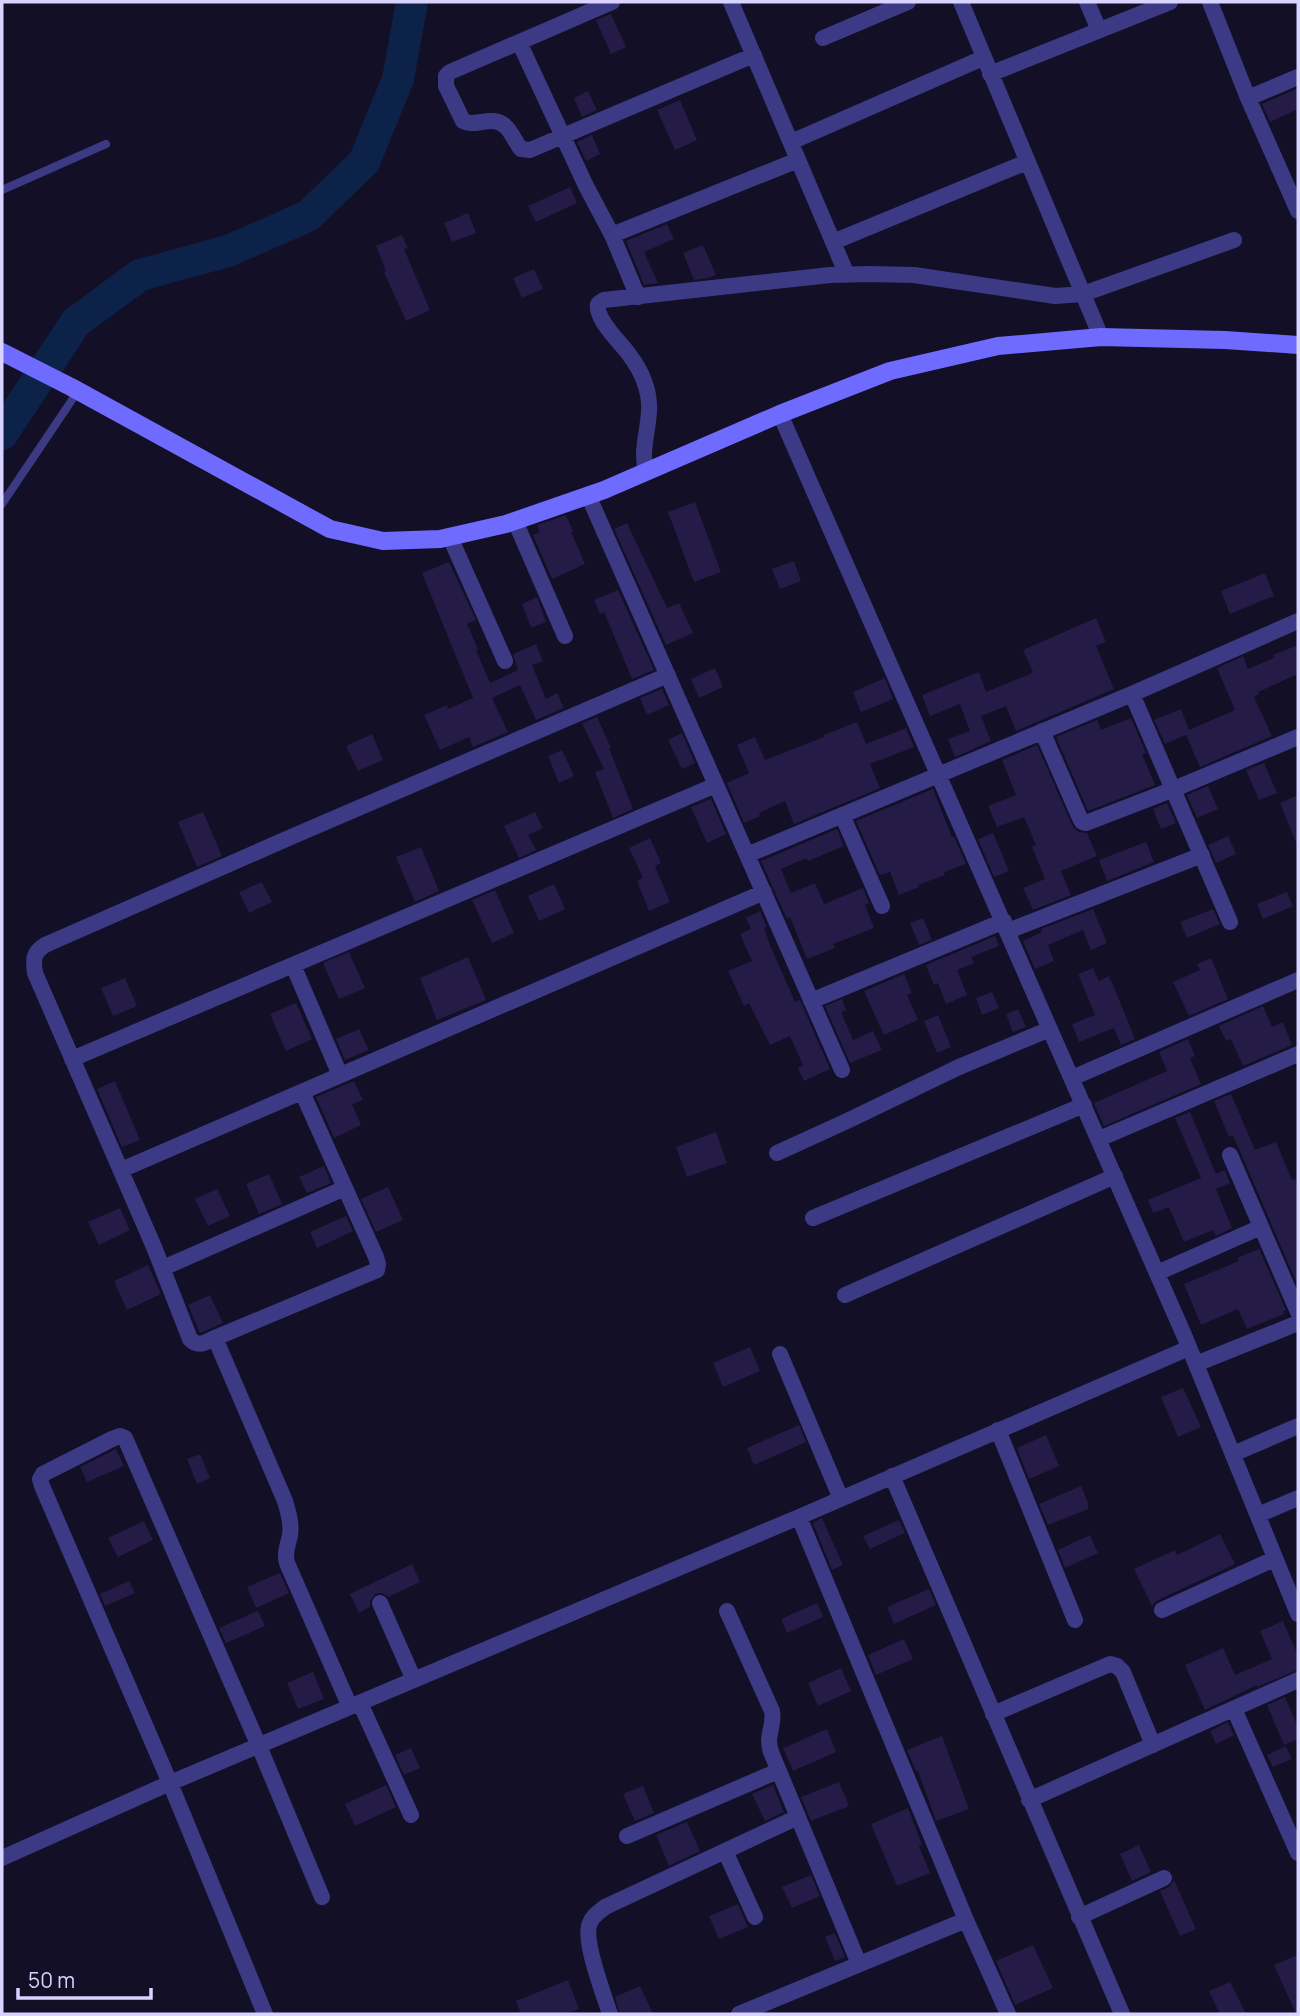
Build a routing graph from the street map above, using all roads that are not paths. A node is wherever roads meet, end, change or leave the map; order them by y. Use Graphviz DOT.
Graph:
graph roads {
  1 [pos="612,2"];
  2 [pos="731,2"];
  3 [pos="908,2"];
  4 [pos="961,2"];
  5 [pos="1087,2"];
  6 [pos="1170,2"];
  7 [pos="1210,2"];
  8 [pos="1099,30"];
  9 [pos="823,38"];
  10 [pos="519,42"];
  11 [pos="754,55"];
  12 [pos="983,58"];
  13 [pos="990,74"];
  14 [pos="1298,76"];
  15 [pos="1248,99"];
  16 [pos="562,136"];
  17 [pos="791,142"];
  18 [pos="106,144"];
  19 [pos="798,160"];
  20 [pos="1027,162"];
  21 [pos="2,190"];
  22 [pos="1298,208"];
  23 [pos="612,235"];
  24 [pos="1234,240"];
  25 [pos="833,242"];
  26 [pos="847,275"];
  27 [pos="1083,294"];
  28 [pos="638,296"];
  29 [pos="1101,337"];
  30 [pos="1298,345"];
  31 [pos="2,352"];
  32 [pos="74,389"];
  33 [pos="780,414"];
  34 [pos="646,472"];
  35 [pos="589,495"];
  36 [pos="2,504"];
  37 [pos="515,521"];
  38 [pos="450,537"];
  39 [pos="1298,621"];
  40 [pos="565,636"];
  41 [pos="505,661"];
  42 [pos="668,676"];
  43 [pos="1132,694"];
  44 [pos="1042,731"];
  45 [pos="1298,737"];
  46 [pos="939,774"];
  47 [pos="716,785"];
  48 [pos="1174,789"];
  49 [pos="842,815"];
  50 [pos="747,855"];
  51 [pos="1202,855"];
  52 [pos="764,892"];
  53 [pos="882,906"];
  54 [pos="1230,922"];
  55 [pos="1006,926"];
  56 [pos="293,965"];
  57 [pos="1298,980"];
  58 [pos="811,1001"];
  59 [pos="1050,1029"];
  60 [pos="1298,1054"];
  61 [pos="72,1059"];
  62 [pos="842,1070"];
  63 [pos="340,1075"];
  64 [pos="1072,1078"];
  65 [pos="302,1092"];
  66 [pos="1084,1105"];
  67 [pos="1099,1139"];
  68 [pos="777,1153"];
  69 [pos="1230,1155"];
  70 [pos="121,1170"];
  71 [pos="1115,1176"];
  72 [pos="345,1188"];
  73 [pos="813,1218"];
  74 [pos="1261,1227"];
  75 [pos="163,1268"];
  76 [pos="1157,1273"];
  77 [pos="845,1295"];
  78 [pos="1298,1312"];
  79 [pos="1298,1323"];
  80 [pos="215,1338"];
  81 [pos="1189,1348"];
  82 [pos="780,1354"];
  83 [pos="1196,1364"];
  84 [pos="1298,1426"];
  85 [pos="998,1430"];
  86 [pos="1233,1454"];
  87 [pos="892,1476"];
  88 [pos="1298,1498"];
  89 [pos="841,1499"];
  90 [pos="1258,1515"];
  91 [pos="799,1517"];
  92 [pos="1274,1559"];
  93 [pos="380,1603"];
  94 [pos="1162,1610"];
  95 [pos="727,1611"];
  96 [pos="1298,1614"];
  97 [pos="1075,1620"];
  98 [pos="1298,1680"];
  99 [pos="414,1681"];
  100 [pos="355,1705"];
  101 [pos="1234,1709"];
  102 [pos="993,1714"];
  103 [pos="1153,1745"];
  104 [pos="259,1746"];
  105 [pos="778,1770"];
  106 [pos="170,1783"];
  107 [pos="1030,1800"];
  108 [pos="411,1815"];
  109 [pos="798,1817"];
  110 [pos="627,1836"];
  111 [pos="725,1851"];
  112 [pos="1298,1853"];
  113 [pos="2,1858"];
  114 [pos="1164,1878"];
  115 [pos="322,1897"];
  116 [pos="755,1917"];
  117 [pos="1079,1917"];
  118 [pos="966,1920"];
  119 [pos="859,1965"];
  120 [pos="265,2014"];
  121 [pos="610,2014"];
  122 [pos="739,2014"];
  123 [pos="1008,2014"];
  124 [pos="1122,2014"];
  1 -- 10 [label="street"];
  2 -- 11 [label="street"];
  3 -- 9 [label="street"];
  4 -- 12 [label="street"];
  5 -- 8 [label="street"];
  6 -- 8 [label="street"];
  7 -- 15 [label="street"];
  8 -- 13 [label="street"];
  10 -- 16 [label="street"];
  10 -- 16 [label="street"];
  11 -- 16 [label="street"];
  11 -- 17 [label="street"];
  12 -- 13 [label="street"];
  12 -- 17 [label="street"];
  13 -- 20 [label="street"];
  14 -- 15 [label="street"];
  15 -- 22 [label="street"];
  16 -- 23 [label="street"];
  17 -- 19 [label="street"];
  18 -- 21 [label="lane"];
  19 -- 23 [label="street"];
  19 -- 25 [label="street"];
  20 -- 25 [label="street"];
  20 -- 27 [label="street"];
  23 -- 28 [label="street"];
  24 -- 27 [label="street"];
  25 -- 26 [label="street"];
  26 -- 27 [label="street"];
  26 -- 28 [label="street"];
  27 -- 29 [label="street"];
  28 -- 34 [label="street"];
  29 -- 30 [label="street"];
  29 -- 33 [label="street"];
  31 -- 32 [label="street"];
  32 -- 36 [label="lane"];
  32 -- 38 [label="street"];
  33 -- 34 [label="street"];
  33 -- 46 [label="street"];
  34 -- 35 [label="street"];
  35 -- 37 [label="street"];
  35 -- 42 [label="street"];
  37 -- 38 [label="street"];
  37 -- 40 [label="street"];
  38 -- 41 [label="street"];
  39 -- 43 [label="street"];
  42 -- 47 [label="street"];
  42 -- 61 [label="street"];
  43 -- 44 [label="street"];
  43 -- 48 [label="street"];
  44 -- 46 [label="street"];
  44 -- 48 [label="street"];
  45 -- 48 [label="street"];
  46 -- 49 [label="street"];
  46 -- 55 [label="street"];
  47 -- 50 [label="street"];
  47 -- 56 [label="street"];
  48 -- 51 [label="street"];
  49 -- 50 [label="street"];
  49 -- 53 [label="street"];
  50 -- 52 [label="street"];
  51 -- 54 [label="street"];
  51 -- 55 [label="street"];
  52 -- 58 [label="street"];
  52 -- 63 [label="street"];
  55 -- 58 [label="street"];
  55 -- 59 [label="street"];
  56 -- 61 [label="street"];
  56 -- 63 [label="street"];
  57 -- 64 [label="street"];
  58 -- 62 [label="street"];
  59 -- 64 [label="street"];
  59 -- 68 [label="street"];
  60 -- 67 [label="street"];
  61 -- 70 [label="street"];
  63 -- 65 [label="street"];
  64 -- 66 [label="street"];
  65 -- 70 [label="street"];
  65 -- 72 [label="street"];
  66 -- 67 [label="street"];
  66 -- 73 [label="street"];
  67 -- 71 [label="street"];
  69 -- 74 [label="street"];
  70 -- 75 [label="street"];
  71 -- 76 [label="street"];
  71 -- 77 [label="street"];
  72 -- 75 [label="street"];
  72 -- 80 [label="street"];
  74 -- 76 [label="street"];
  74 -- 78 [label="street"];
  75 -- 80 [label="street"];
  76 -- 81 [label="street"];
  79 -- 83 [label="street"];
  80 -- 100 [label="street"];
  81 -- 83 [label="street"];
  81 -- 85 [label="street"];
  82 -- 89 [label="street"];
  83 -- 86 [label="street"];
  84 -- 86 [label="street"];
  85 -- 87 [label="street"];
  85 -- 97 [label="street"];
  86 -- 90 [label="street"];
  87 -- 89 [label="street"];
  87 -- 102 [label="street"];
  88 -- 90 [label="street"];
  89 -- 91 [label="street"];
  90 -- 92 [label="street"];
  91 -- 99 [label="street"];
  91 -- 118 [label="street"];
  92 -- 94 [label="street"];
  92 -- 96 [label="street"];
  93 -- 99 [label="street"];
  95 -- 105 [label="street"];
  98 -- 101 [label="street"];
  99 -- 100 [label="street"];
  100 -- 104 [label="street"];
  100 -- 108 [label="street"];
  101 -- 103 [label="street"];
  101 -- 112 [label="street"];
  102 -- 103 [label="street"];
  102 -- 107 [label="street"];
  103 -- 107 [label="street"];
  104 -- 106 [label="street"];
  104 -- 106 [label="street"];
  104 -- 115 [label="street"];
  105 -- 109 [label="street"];
  105 -- 110 [label="street"];
  106 -- 113 [label="street"];
  106 -- 120 [label="street"];
  107 -- 117 [label="street"];
  109 -- 111 [label="street"];
  109 -- 119 [label="street"];
  111 -- 116 [label="street"];
  111 -- 121 [label="street"];
  114 -- 117 [label="street"];
  117 -- 124 [label="street"];
  118 -- 119 [label="street"];
  118 -- 123 [label="street"];
  119 -- 122 [label="street"];
}
